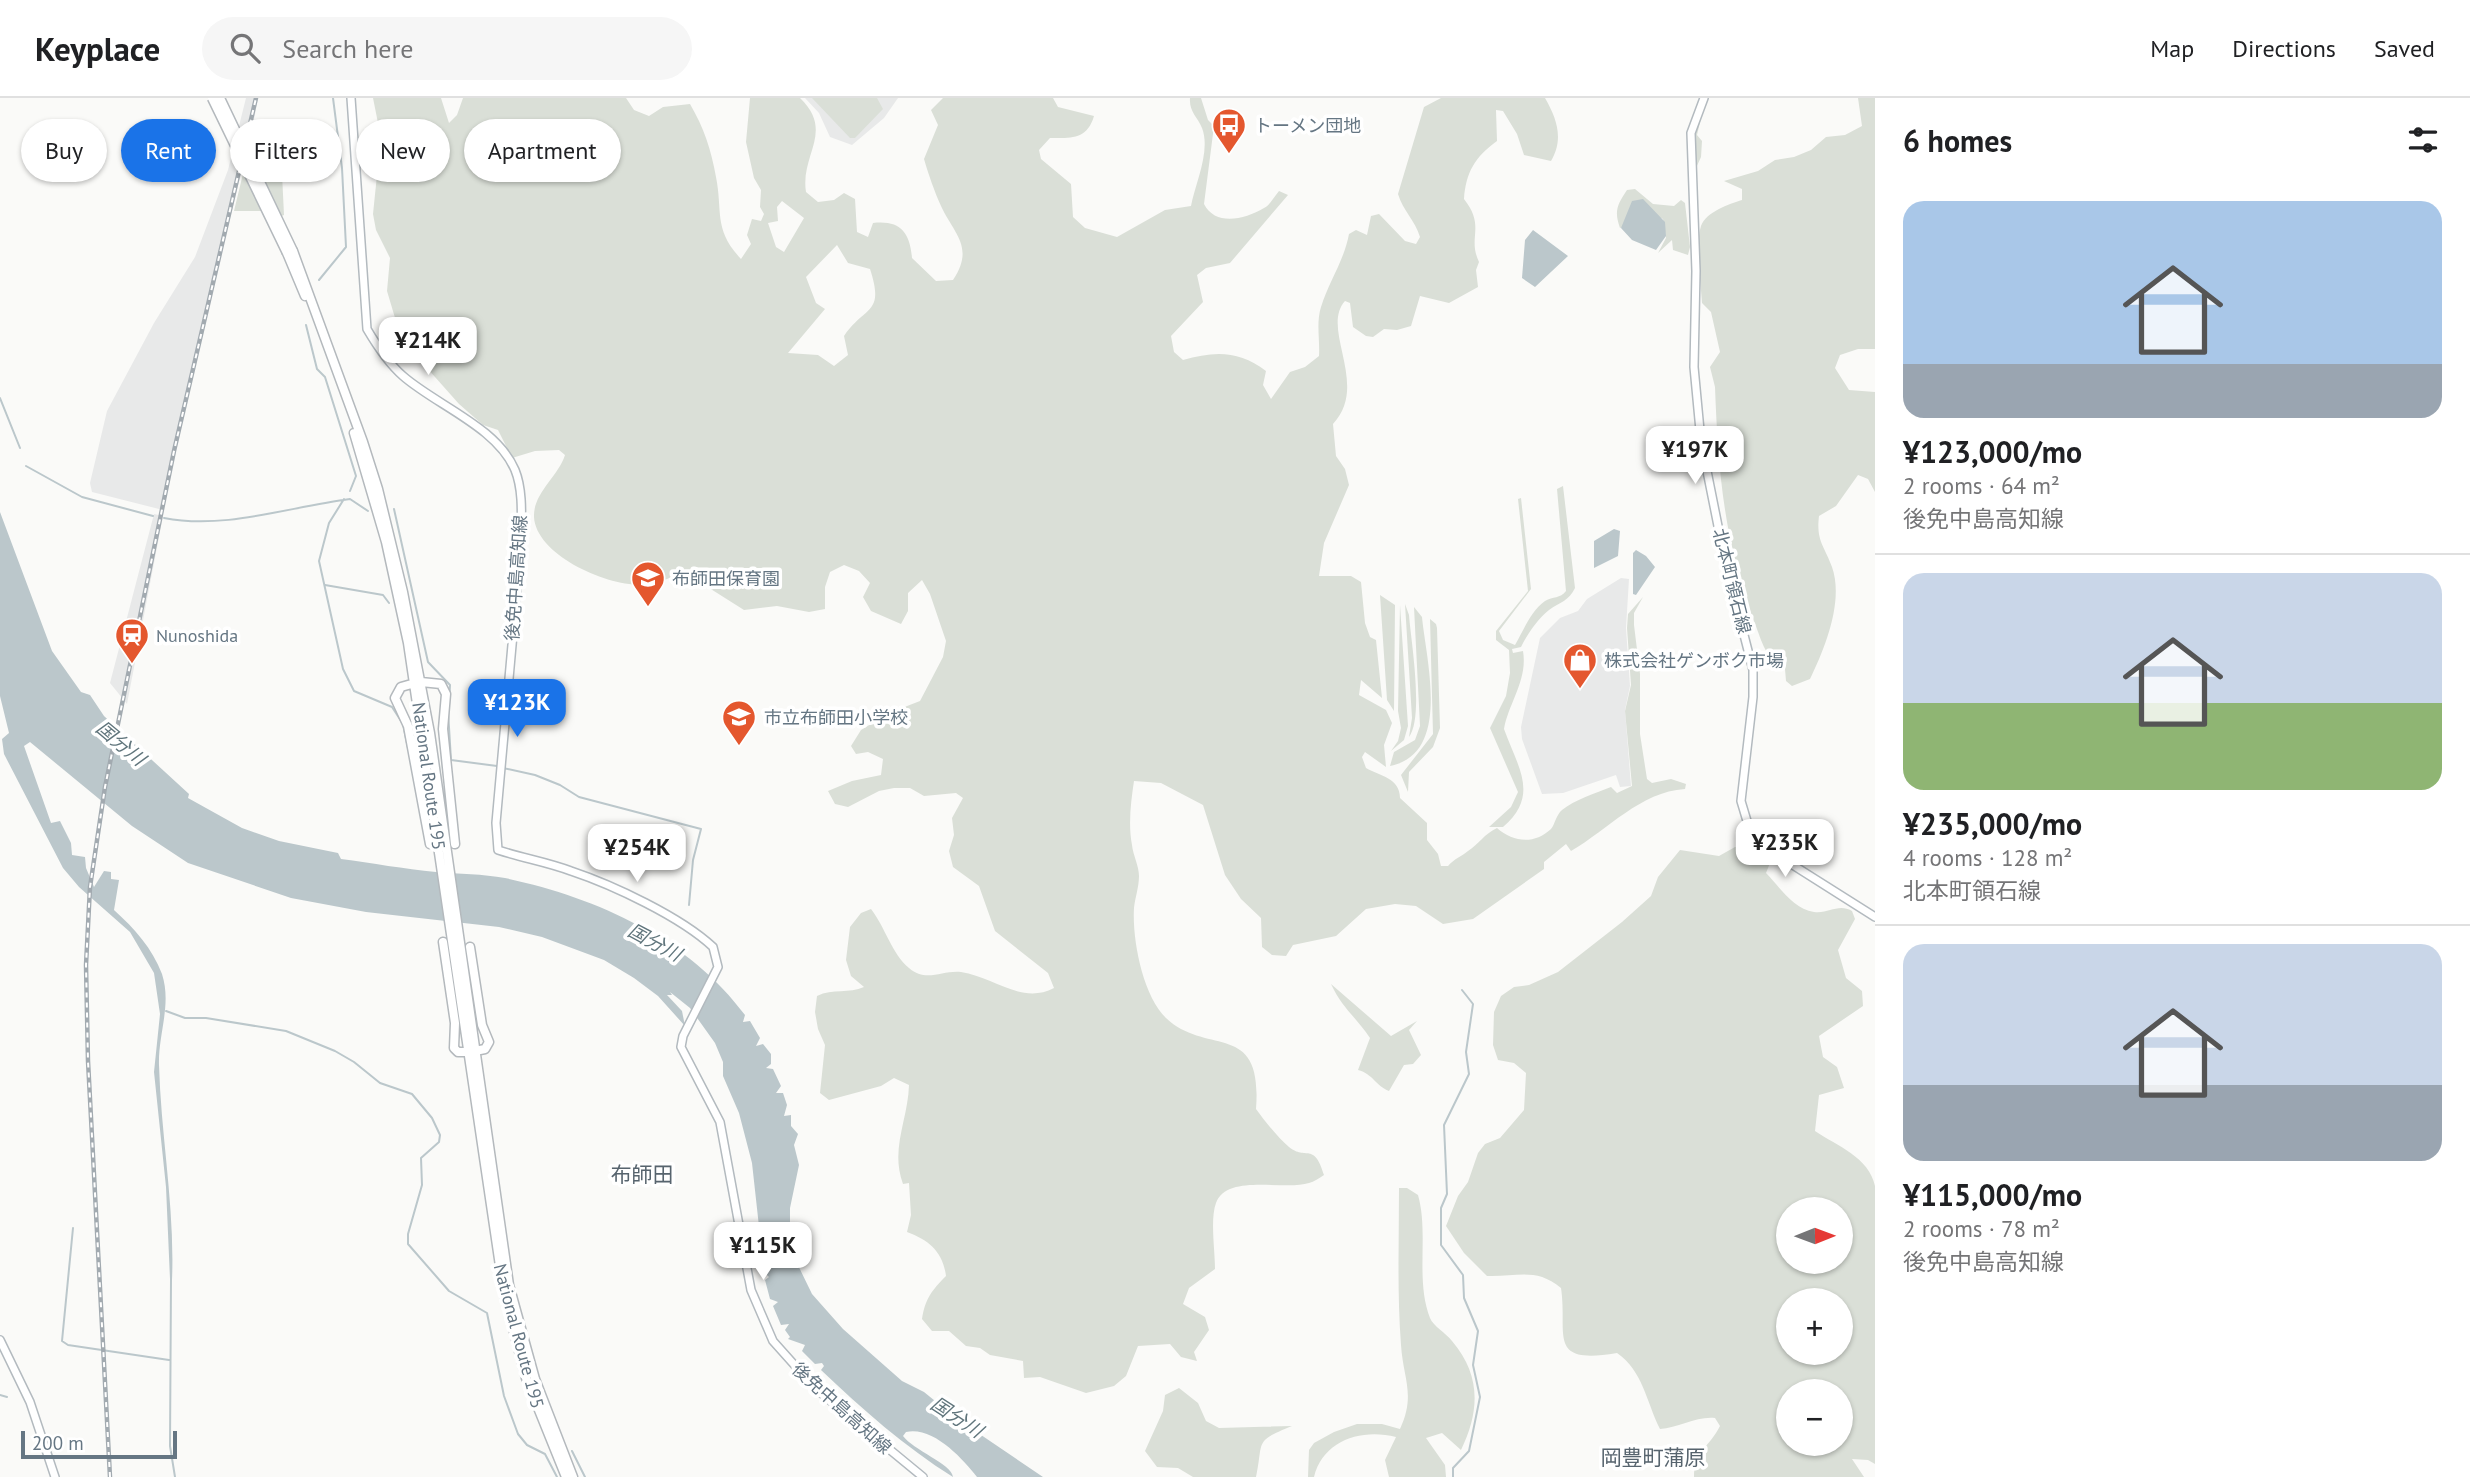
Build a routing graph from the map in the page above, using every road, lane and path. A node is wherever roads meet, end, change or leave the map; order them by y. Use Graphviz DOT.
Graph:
graph roads {
  1 [pos="212,98"];
  2 [pos="220,98"];
  3 [pos="351,98"];
  4 [pos="1704,98"];
  5 [pos="290,252"];
  6 [pos="418,682"];
  7 [pos="455,844"];
  8 [pos="430,845"];
  9 [pos="1875,917"];
  10 [pos="443,942"];
  11 [pos="470,947"];
  12 [pos="472,1052"];
  13 [pos="0,1340"];
  14 [pos="55,1477"];
  15 [pos="566,1477"];
  16 [pos="573,1477"];
  17 [pos="923,1477"];
  1 -- 5 [label="highway, National Route 195, bridge"];
  2 -- 5 [label="highway, National Route 195, bridge"];
  3 -- 17 [label="main road, 後免中島高知線"];
  4 -- 9 [label="main road, 北本町領石線"];
  5 -- 6 [label="highway, National Route 195"];
  6 -- 7 [label="highway"];
  6 -- 8 [label="highway"];
  6 -- 12 [label="highway, National Route 195"];
  10 -- 12 [label="highway"];
  11 -- 12 [label="highway"];
  12 -- 15 [label="highway, National Route 195"];
  12 -- 16 [label="highway, National Route 195"];
  13 -- 14 [label="main road"];
}
